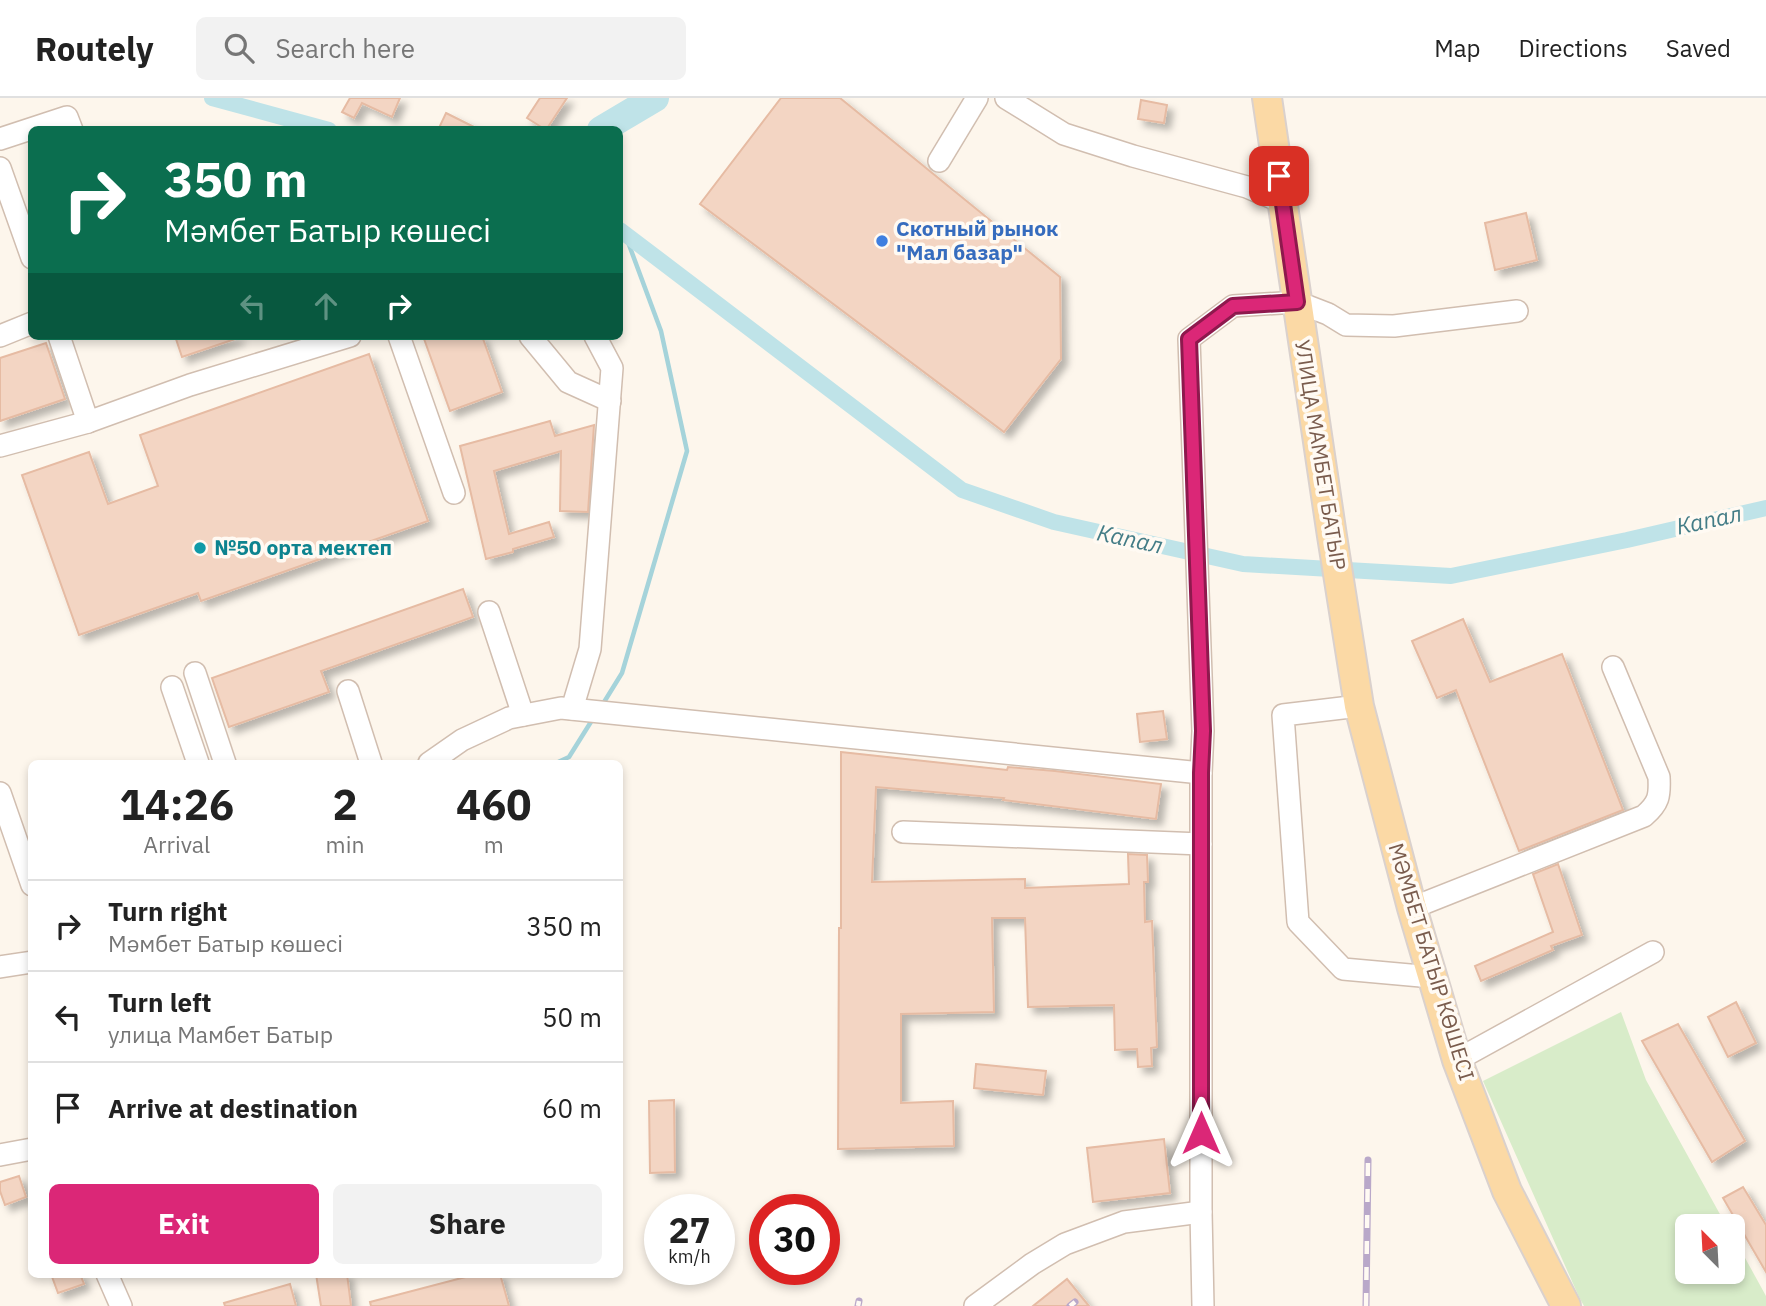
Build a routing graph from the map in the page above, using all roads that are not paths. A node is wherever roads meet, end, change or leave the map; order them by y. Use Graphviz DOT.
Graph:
graph roads {
  1 [pos="977,98"];
  2 [pos="1006,98"];
  3 [pos="1268,98"];
  4 [pos="40,126"];
  5 [pos="70,126"];
  6 [pos="28,130"];
  7 [pos="0,139"];
  8 [pos="939,161"];
  9 [pos="0,168"];
  10 [pos="1282,202"];
  11 [pos="28,247"];
  12 [pos="1297,302"];
  13 [pos="1517,311"];
  14 [pos="28,325"];
  15 [pos="0,337"];
  16 [pos="59,340"];
  17 [pos="337,340"];
  18 [pos="400,340"];
  19 [pos="533,340"];
  20 [pos="597,340"];
  21 [pos="610,401"];
  22 [pos="88,422"];
  23 [pos="0,446"];
  24 [pos="454,493"];
  25 [pos="1343,603"];
  26 [pos="489,612"];
  27 [pos="1613,667"];
  28 [pos="195,673"];
  29 [pos="172,687"];
  30 [pos="348,691"];
  31 [pos="1359,706"];
  32 [pos="589,710"];
  33 [pos="523,715"];
  34 [pos="197,760"];
  35 [pos="224,760"];
  36 [pos="370,760"];
  37 [pos="433,760"];
  38 [pos="1201,773"];
  39 [pos="0,793"];
  40 [pos="904,832"];
  41 [pos="8,842"];
  42 [pos="1201,844"];
  43 [pos="28,878"];
  44 [pos="1412,908"];
  45 [pos="1653,952"];
  46 [pos="28,962"];
  47 [pos="0,967"];
  48 [pos="1432,978"];
  49 [pos="1457,1060"];
  50 [pos="28,1150"];
  51 [pos="0,1155"];
  52 [pos="1201,1212"];
  53 [pos="109,1278"];
  54 [pos="121,1306"];
  55 [pos="975,1306"];
  56 [pos="1203,1306"];
  57 [pos="1566,1306"];
  1 -- 8 [label="street"];
  2 -- 10 [label="street"];
  3 -- 10 [label="main road, УЛИЦА МАМБЕТ БАТЫР"];
  4 -- 5 [label="street"];
  6 -- 7 [label="street"];
  9 -- 11 [label="street"];
  10 -- 12 [label="main road, УЛИЦА МАМБЕТ БАТЫР"];
  12 -- 13 [label="street"];
  12 -- 25 [label="main road, УЛИЦА МАМБЕТ БАТЫР"];
  12 -- 38 [label="street"];
  14 -- 15 [label="street"];
  16 -- 22 [label="street"];
  17 -- 22 [label="street"];
  18 -- 24 [label="street"];
  19 -- 21 [label="street"];
  20 -- 21 [label="street"];
  21 -- 32 [label="street"];
  22 -- 23 [label="street"];
  25 -- 31 [label="main road, МӘМБЕТ БАТЫР КӨШЕСІ"];
  26 -- 33 [label="street"];
  27 -- 44 [label="street"];
  28 -- 35 [label="street"];
  29 -- 34 [label="street"];
  30 -- 36 [label="street"];
  31 -- 44 [label="main road, МӘМБЕТ БАТЫР КӨШЕСІ"];
  31 -- 48 [label="street"];
  32 -- 33 [label="street"];
  32 -- 38 [label="street"];
  33 -- 37 [label="street"];
  38 -- 42 [label="street"];
  39 -- 41 [label="street"];
  40 -- 42 [label="street"];
  41 -- 43 [label="street"];
  42 -- 52 [label="street"];
  44 -- 48 [label="main road, МӘМБЕТ БАТЫР КӨШЕСІ"];
  45 -- 49 [label="street"];
  46 -- 47 [label="street"];
  48 -- 49 [label="main road, МӘМБЕТ БАТЫР КӨШЕСІ"];
  49 -- 57 [label="main road, МӘМБЕТ БАТЫР КӨШЕСІ"];
  50 -- 51 [label="street"];
  52 -- 55 [label="street"];
  52 -- 56 [label="street"];
  53 -- 54 [label="street"];
}
